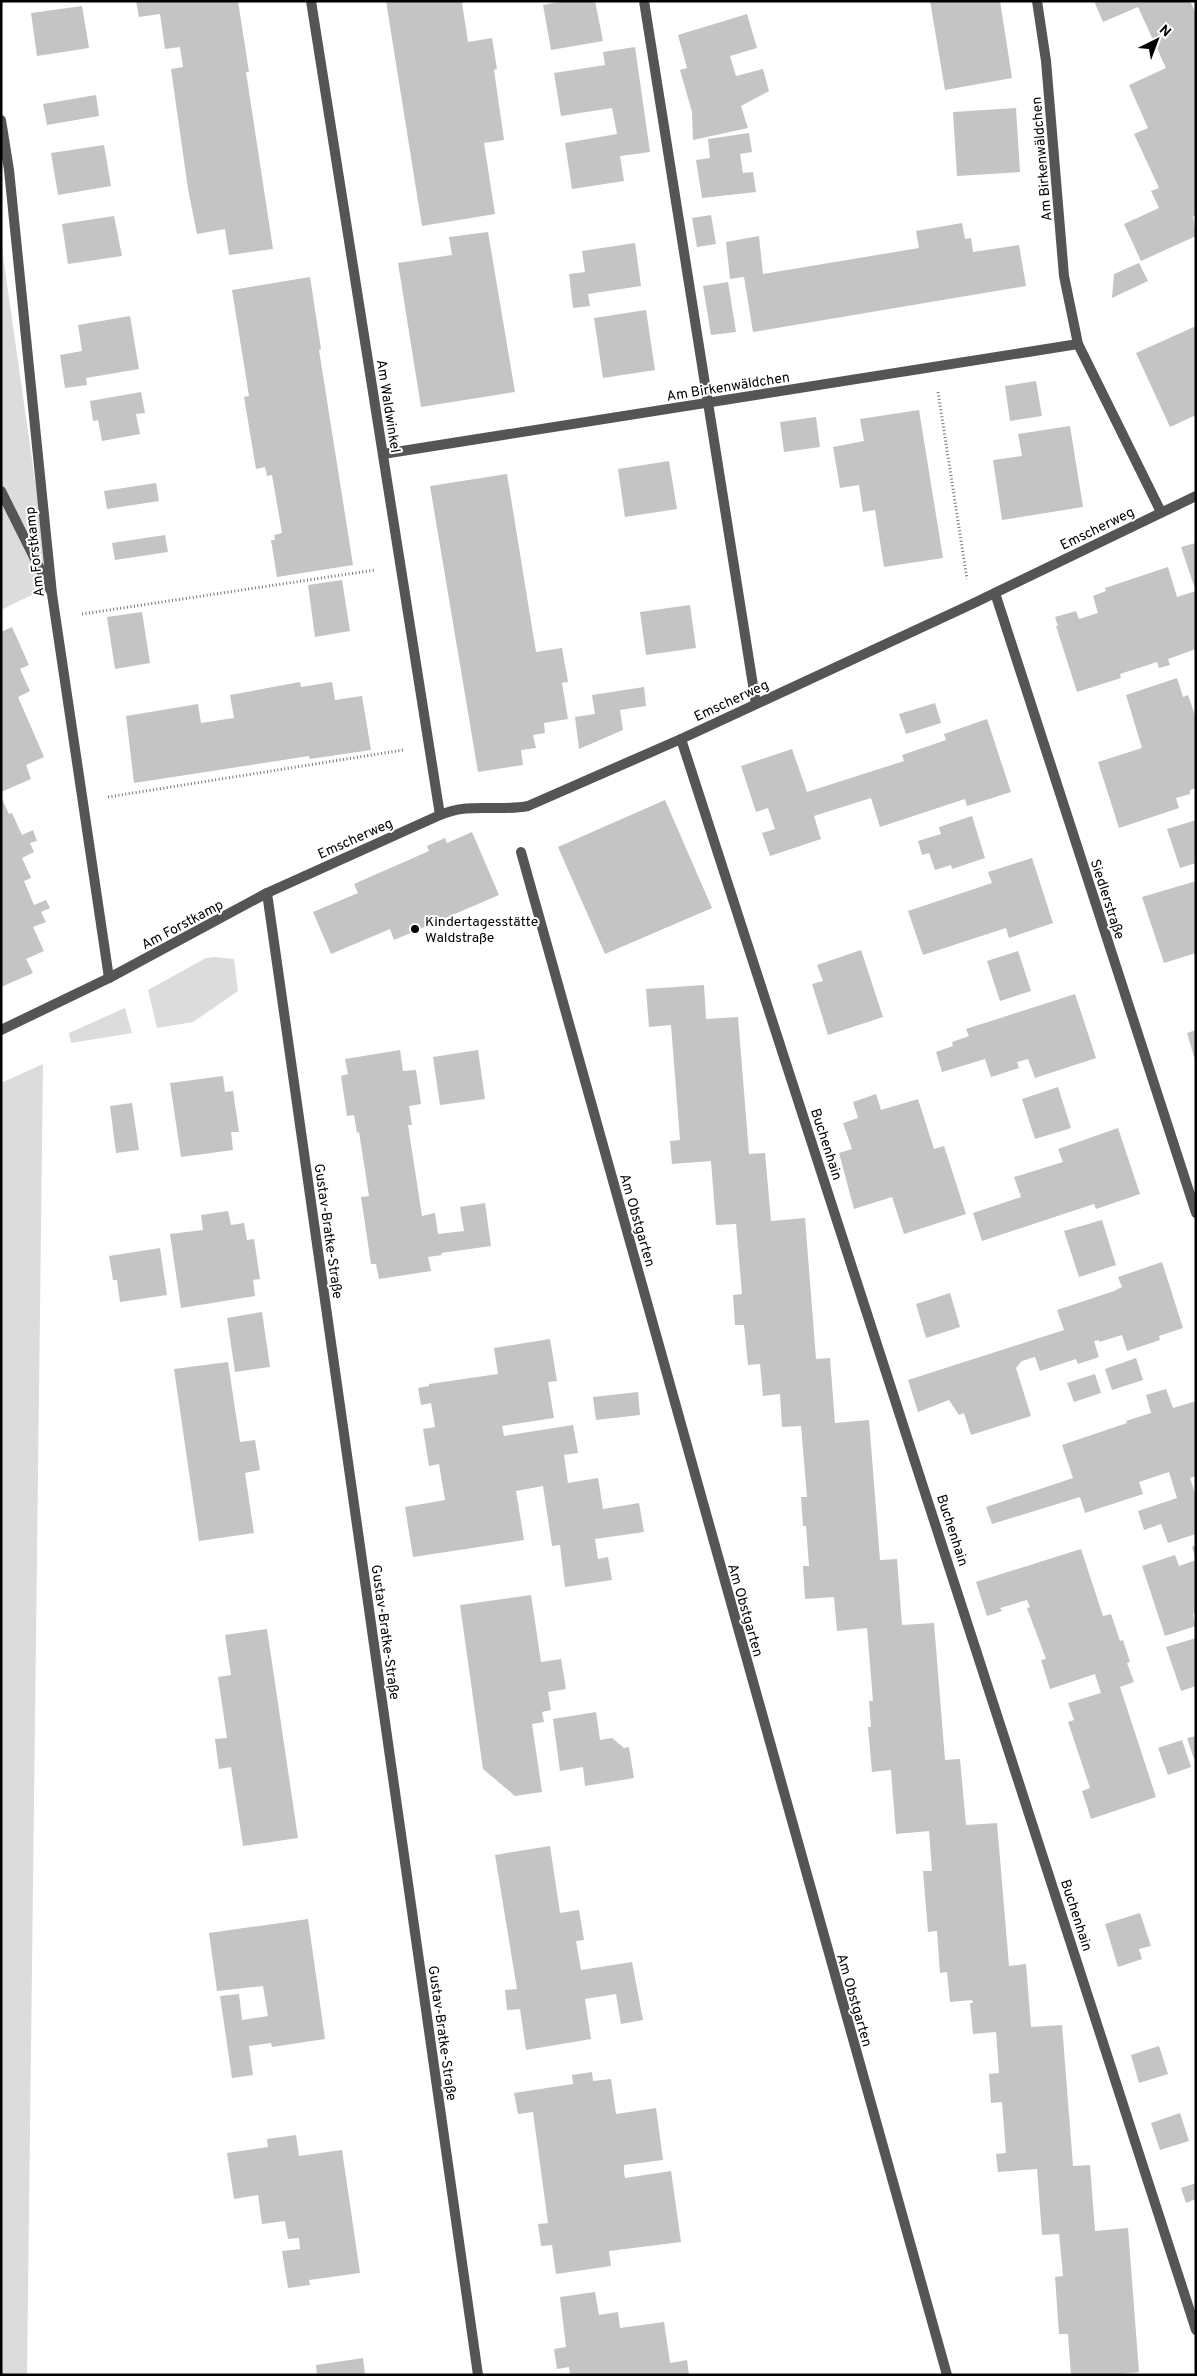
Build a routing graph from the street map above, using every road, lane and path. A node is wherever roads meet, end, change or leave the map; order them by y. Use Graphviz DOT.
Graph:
graph roads {
  1 [pos="311,1"];
  2 [pos="644,1"];
  3 [pos="1036,1"];
  4 [pos="1,120"];
  5 [pos="1078,344"];
  6 [pos="934,367"];
  7 [pos="708,404"];
  8 [pos="382,454"];
  9 [pos="1,491"];
  10 [pos="1196,496"];
  11 [pos="1161,512"];
  12 [pos="400,566"];
  13 [pos="52,594"];
  14 [pos="995,594"];
  15 [pos="972,604"];
  16 [pos="56,618"];
  17 [pos="756,704"];
  18 [pos="681,738"];
  19 [pos="428,746"];
  20 [pos="83,801"];
  21 [pos="440,815"];
  22 [pos="521,852"];
  23 [pos="267,893"];
  24 [pos="109,978"];
  25 [pos="1,1030"];
  26 [pos="1196,1214"];
  27 [pos="1196,2330"];
  28 [pos="478,2375"];
  29 [pos="946,2375"];
  1 -- 8 [label="street, Am Waldwinkel"];
  2 -- 7 [label="street"];
  3 -- 5 [label="street, Am Birkenwäldchen"];
  4 -- 13 [label="street, Am Forstkamp"];
  5 -- 6 [label="street, Am Birkenwäldchen"];
  5 -- 11 [label="street, Am Birkenwäldchen"];
  6 -- 7 [label="street, Am Birkenwäldchen"];
  6 -- 15 [label="path"];
  7 -- 8 [label="street, Am Birkenwäldchen"];
  7 -- 17 [label="street"];
  8 -- 12 [label="street, Am Waldwinkel"];
  9 -- 13 [label="street"];
  10 -- 11 [label="street, Emscherweg"];
  11 -- 14 [label="street, Emscherweg"];
  12 -- 16 [label="path"];
  12 -- 19 [label="street, Am Waldwinkel"];
  13 -- 16 [label="street, Am Forstkamp"];
  14 -- 15 [label="street, Emscherweg"];
  14 -- 26 [label="street, Siedlerstraße"];
  15 -- 17 [label="street, Emscherweg"];
  16 -- 20 [label="street, Am Forstkamp"];
  17 -- 18 [label="street, Emscherweg"];
  18 -- 21 [label="street, Emscherweg"];
  18 -- 27 [label="street, Buchenhain"];
  19 -- 20 [label="path"];
  19 -- 21 [label="street, Am Waldwinkel"];
  20 -- 24 [label="street, Am Forstkamp"];
  21 -- 23 [label="street, Emscherweg"];
  22 -- 29 [label="street, Am Obstgarten"];
  23 -- 24 [label="street, Am Forstkamp"];
  23 -- 28 [label="street, Gustav-Bratke-Straße"];
  24 -- 25 [label="street, Am Forstkamp"];
}
